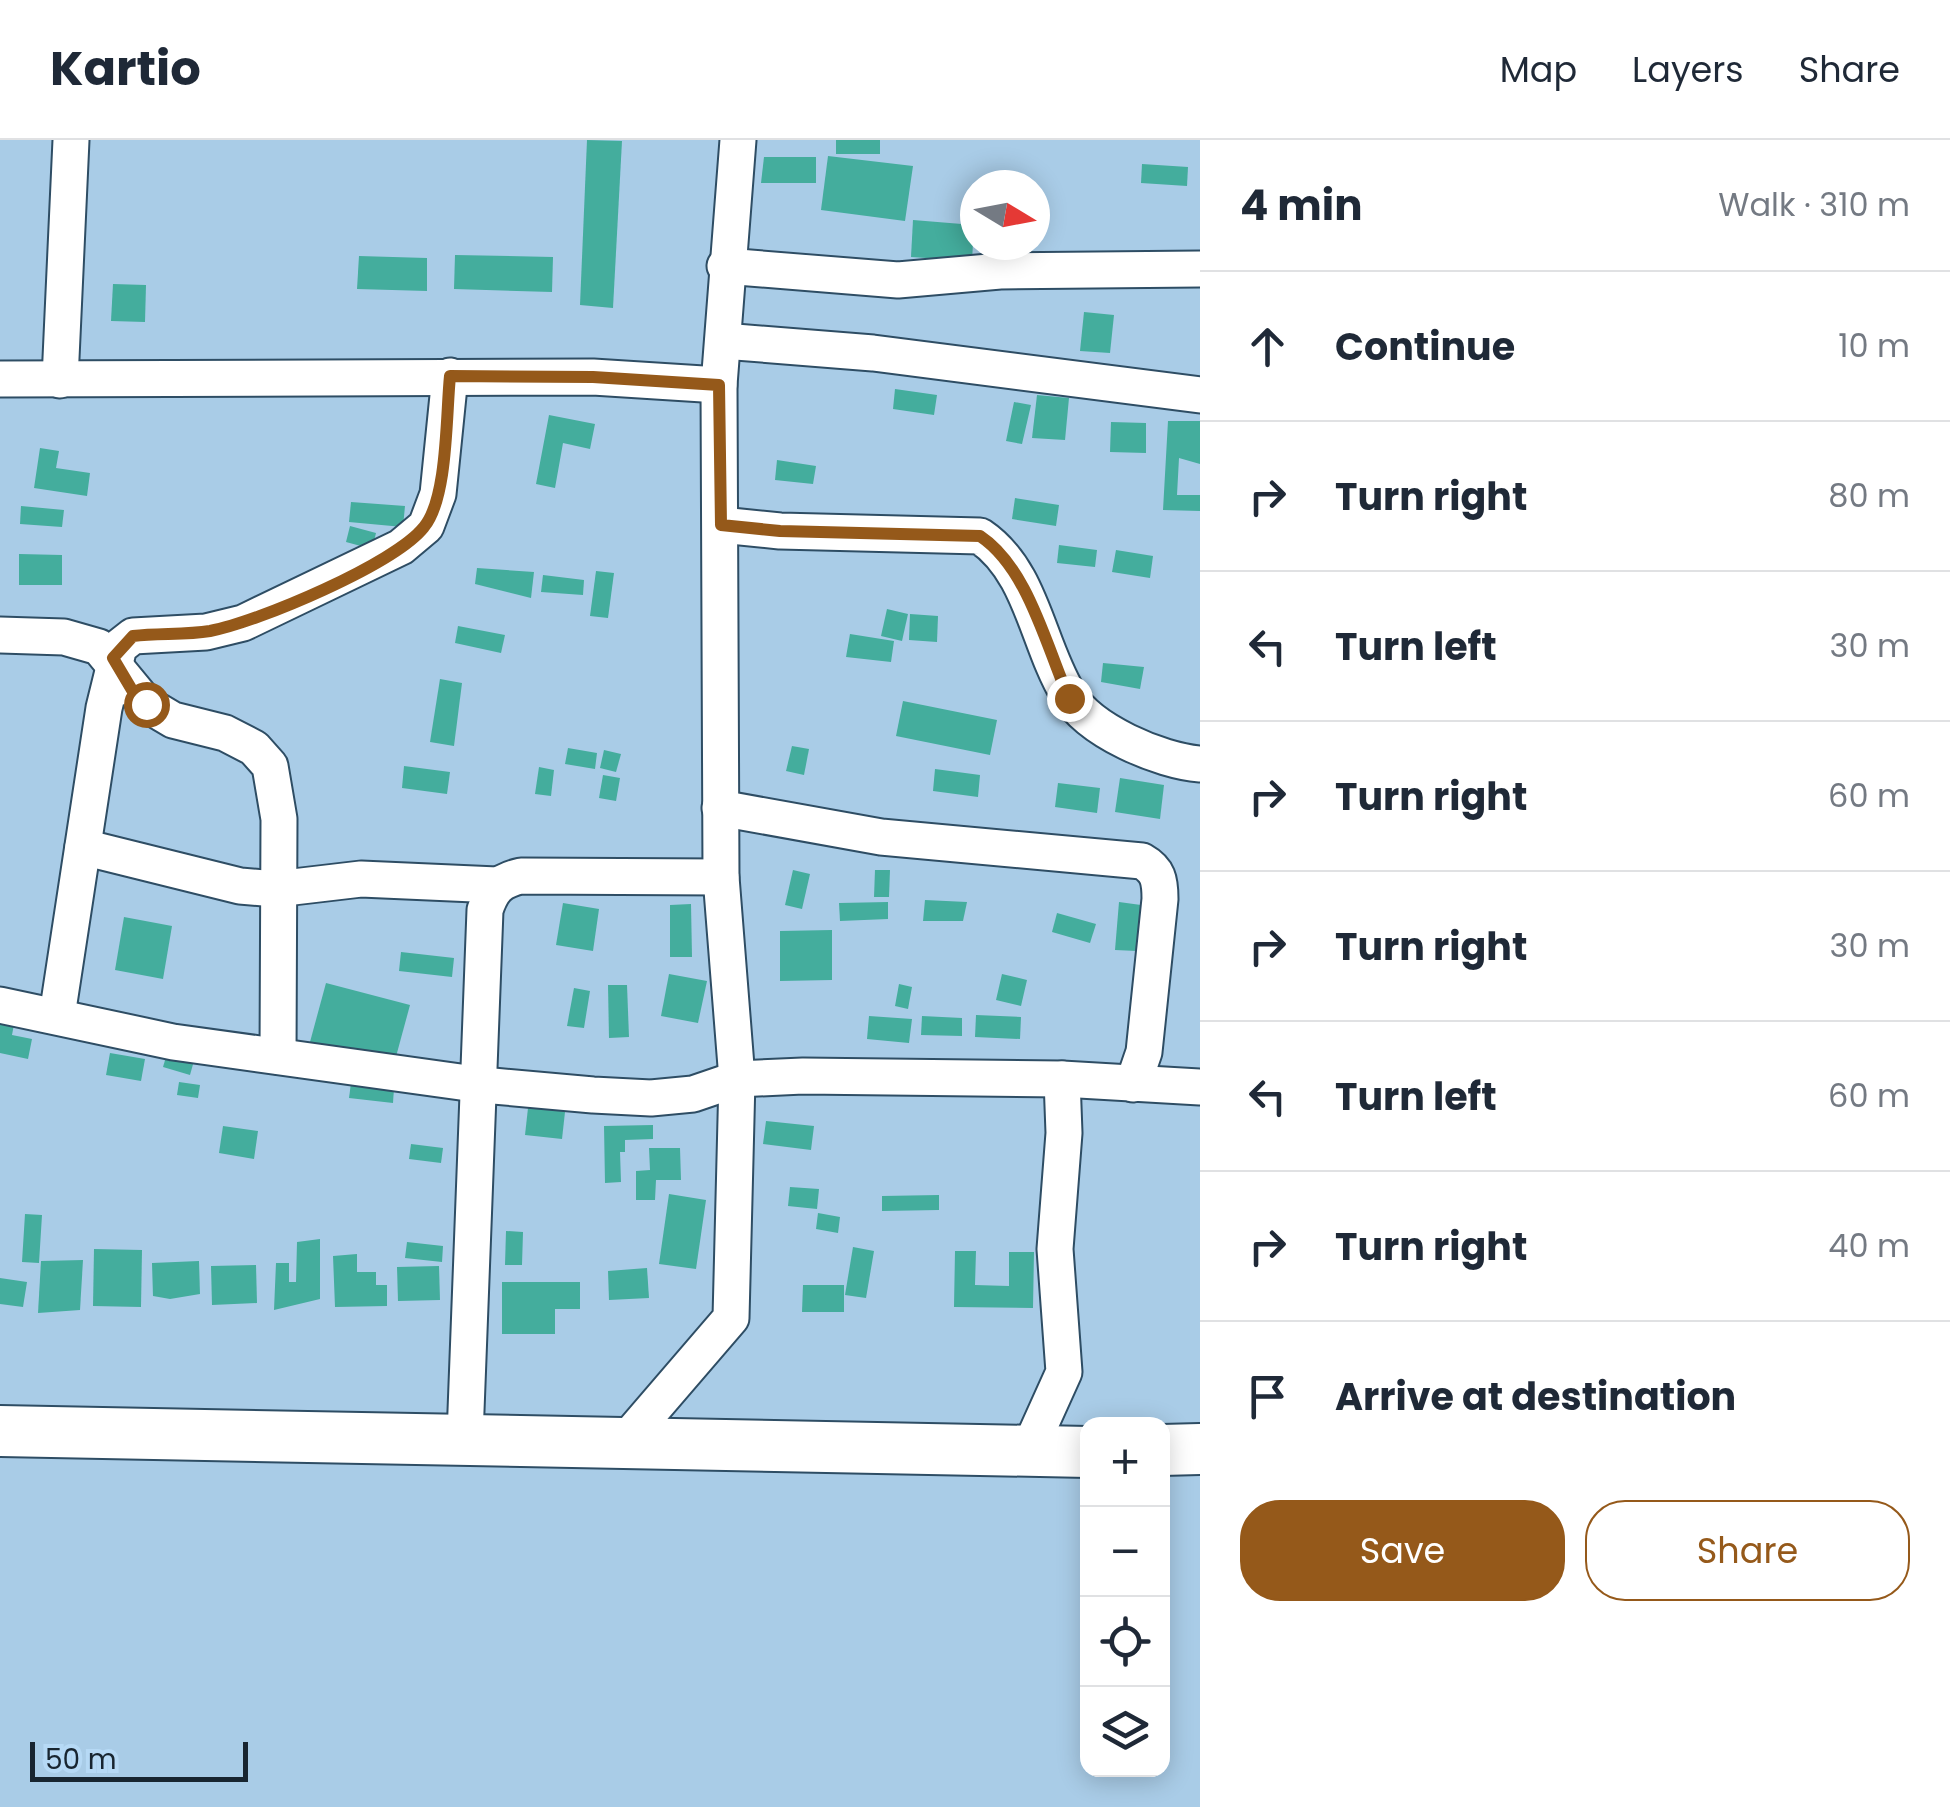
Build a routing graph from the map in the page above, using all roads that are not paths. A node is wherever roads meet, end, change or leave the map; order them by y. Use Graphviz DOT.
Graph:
graph roads {
  1 [pos="71,140"];
  2 [pos="738,140"];
  3 [pos="725,266"];
  4 [pos="1200,269"];
  5 [pos="723,341"];
  6 [pos="450,376"];
  7 [pos="0,380"];
  8 [pos="60,380"];
  9 [pos="719,385"];
  10 [pos="1200,395"];
  11 [pos="721,525"];
  12 [pos="0,635"];
  13 [pos="113,658"];
  14 [pos="1200,764"];
  15 [pos="720,808"];
  16 [pos="83,847"];
  17 [pos="721,877"];
  18 [pos="497,885"];
  19 [pos="276,889"];
  20 [pos="0,1005"];
  21 [pos="57,1016"];
  22 [pos="278,1056"];
  23 [pos="737,1078"];
  24 [pos="1062,1079"];
  25 [pos="1133,1084"];
  26 [pos="482,1085"];
  27 [pos="1200,1087"];
  28 [pos="0,1431"];
  29 [pos="465,1437"];
  30 [pos="621,1446"];
  31 [pos="1200,1449"];
  32 [pos="1170,1450"];
  33 [pos="1080,1452"];
  34 [pos="1027,1454"];
  1 -- 8 [label="street"];
  2 -- 3 [label="street"];
  3 -- 4 [label="street"];
  3 -- 5 [label="street"];
  5 -- 9 [label="street"];
  5 -- 10 [label="street"];
  6 -- 8 [label="street"];
  6 -- 9 [label="street"];
  6 -- 13 [label="street"];
  7 -- 8 [label="street"];
  9 -- 11 [label="street"];
  11 -- 14 [label="street"];
  11 -- 15 [label="street"];
  12 -- 13 [label="street"];
  13 -- 16 [label="street"];
  13 -- 19 [label="street"];
  15 -- 17 [label="street"];
  15 -- 25 [label="street"];
  16 -- 19 [label="street"];
  16 -- 21 [label="street"];
  17 -- 18 [label="street"];
  17 -- 23 [label="street"];
  18 -- 19 [label="street"];
  18 -- 26 [label="street"];
  19 -- 22 [label="street"];
  20 -- 21 [label="street"];
  21 -- 22 [label="street"];
  22 -- 26 [label="street"];
  23 -- 24 [label="street"];
  23 -- 26 [label="street"];
  23 -- 30 [label="street"];
  24 -- 25 [label="street"];
  24 -- 34 [label="street"];
  25 -- 27 [label="street"];
  26 -- 29 [label="street"];
  28 -- 29 [label="street"];
  29 -- 30 [label="street"];
  30 -- 34 [label="street"];
  31 -- 32 [label="street"];
  33 -- 34 [label="street"];
}
